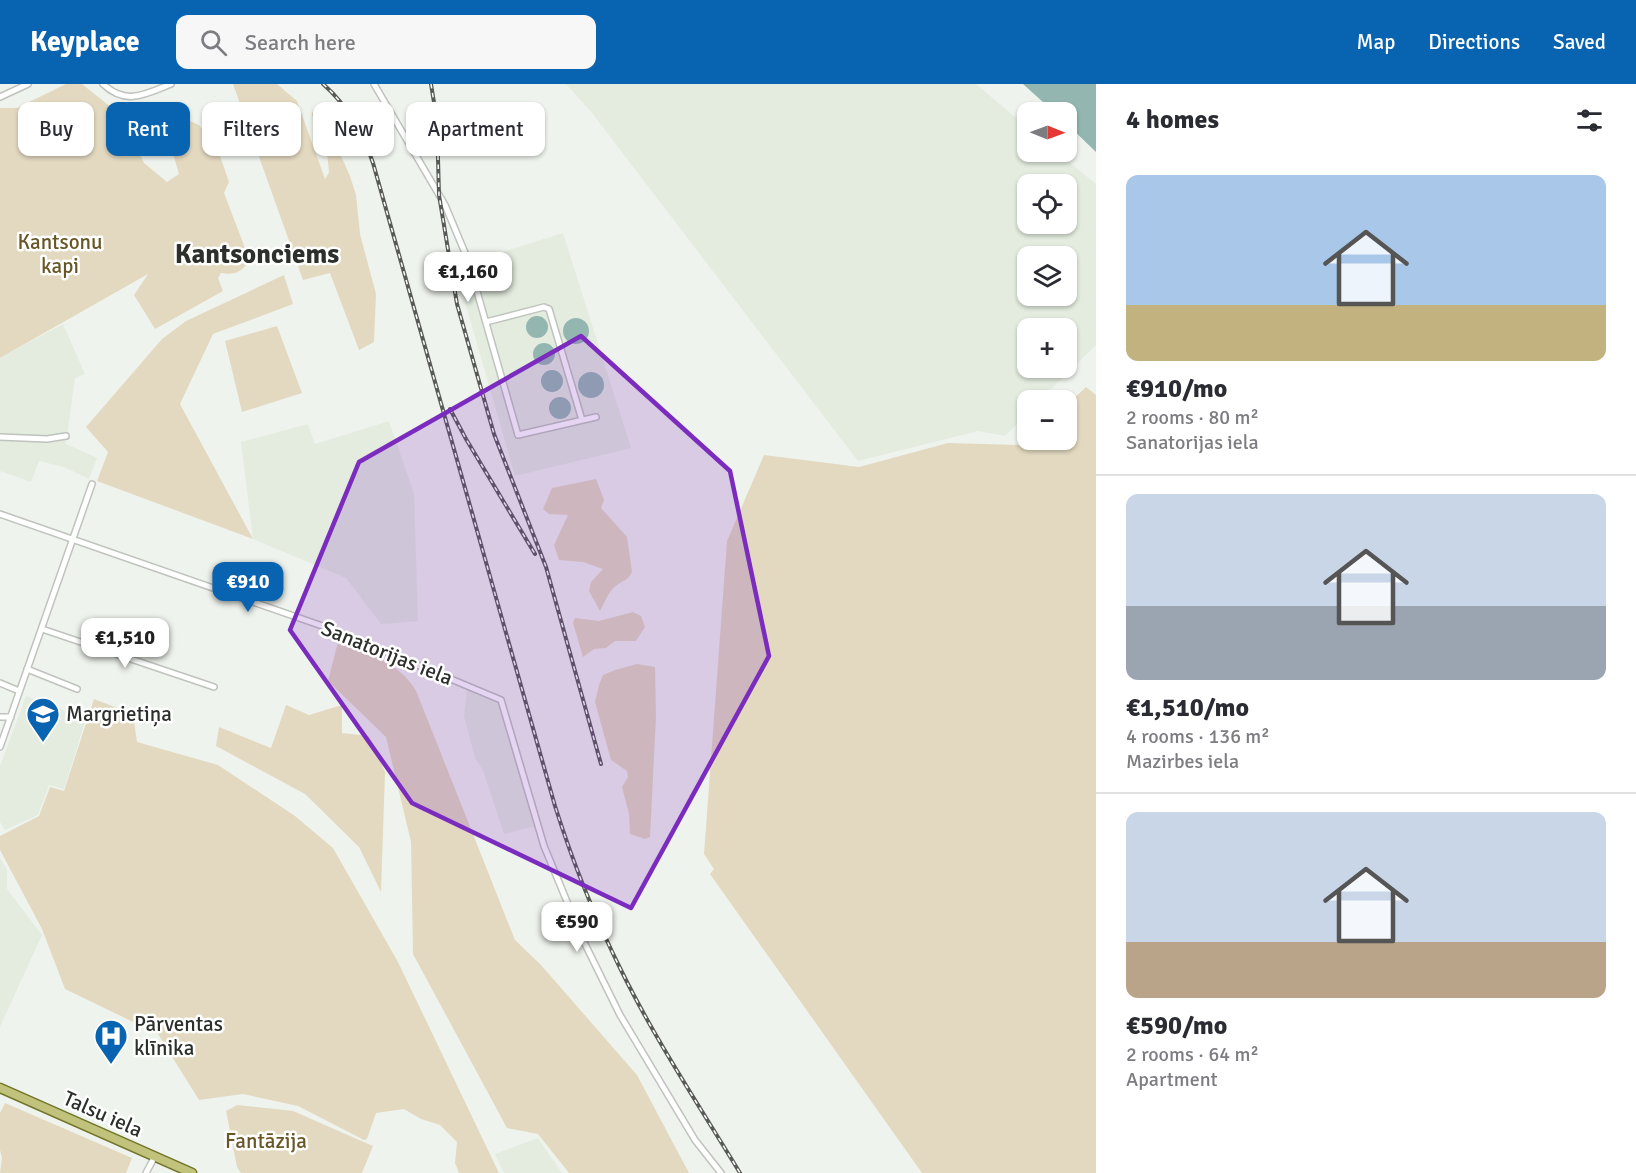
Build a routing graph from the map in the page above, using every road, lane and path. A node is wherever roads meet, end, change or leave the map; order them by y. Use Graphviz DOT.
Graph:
graph roads {
  1 [pos="28,84"];
  2 [pos="103,84"];
  3 [pos="171,84"];
  4 [pos="374,84"];
  5 [pos="0,97"];
  6 [pos="486,322"];
  7 [pos="596,417"];
  8 [pos="582,420"];
  9 [pos="66,436"];
  10 [pos="0,437"];
  11 [pos="92,484"];
  12 [pos="0,514"];
  13 [pos="72,539"];
  14 [pos="42,629"];
  15 [pos="27,669"];
  16 [pos="0,683"];
  17 [pos="214,687"];
  18 [pos="76,689"];
  19 [pos="20,691"];
  20 [pos="0,717"];
  21 [pos="11,717"];
  22 [pos="0,745"];
  23 [pos="0,1088"];
  24 [pos="154,1156"];
  25 [pos="146,1173"];
  26 [pos="192,1173"];
  27 [pos="722,1173"];
  1 -- 5 [label="street"];
  2 -- 3 [label="street"];
  4 -- 6 [label="street"];
  6 -- 8 [label="street"];
  6 -- 8 [label="street"];
  7 -- 8 [label="street"];
  9 -- 10 [label="street"];
  11 -- 13 [label="street"];
  12 -- 13 [label="street, Sanatorijas iela"];
  13 -- 14 [label="street"];
  13 -- 27 [label="street, Sanatorijas iela"];
  14 -- 15 [label="street"];
  14 -- 17 [label="street"];
  15 -- 18 [label="street"];
  15 -- 19 [label="street"];
  16 -- 19 [label="street"];
  19 -- 21 [label="street"];
  20 -- 21 [label="street"];
  21 -- 22 [label="street"];
  23 -- 24 [label="main road, Talsu iela"];
  24 -- 25 [label="street"];
  24 -- 26 [label="main road, Talsu iela"];
}
